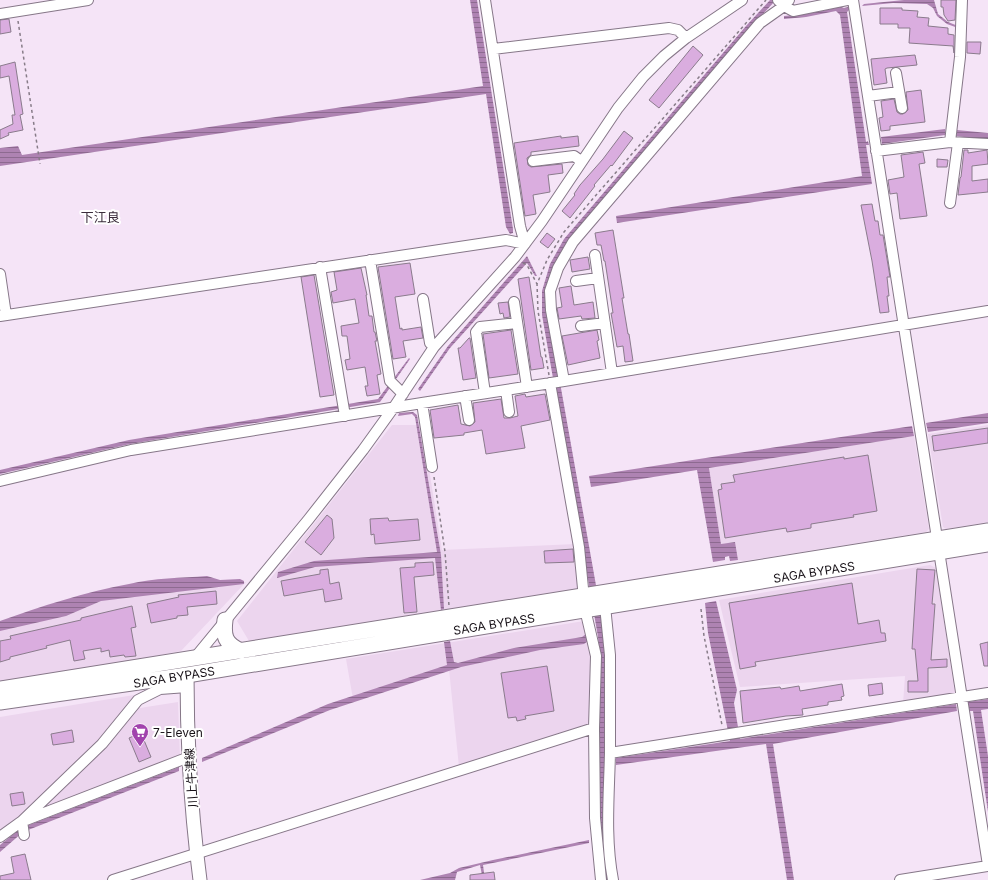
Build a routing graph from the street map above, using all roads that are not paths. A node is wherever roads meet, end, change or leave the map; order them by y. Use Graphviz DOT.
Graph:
graph roads {
  1 [pos="88,0"];
  2 [pos="485,0"];
  3 [pos="742,0"];
  4 [pos="847,0"];
  5 [pos="853,0"];
  6 [pos="962,0"];
  7 [pos="76,1"];
  8 [pos="783,2"];
  9 [pos="0,14"];
  10 [pos="686,38"];
  11 [pos="493,49"];
  12 [pos="896,73"];
  13 [pos="899,92"];
  14 [pos="868,96"];
  15 [pos="902,108"];
  16 [pos="954,142"];
  17 [pos="988,144"];
  18 [pos="876,151"];
  19 [pos="533,160"];
  20 [pos="581,161"];
  21 [pos="950,204"];
  22 [pos="525,244"];
  23 [pos="595,255"];
  24 [pos="370,260"];
  25 [pos="320,267"];
  26 [pos="0,274"];
  27 [pos="598,278"];
  28 [pos="576,281"];
  29 [pos="423,299"];
  30 [pos="514,302"];
  31 [pos="988,311"];
  32 [pos="3,315"];
  33 [pos="517,322"];
  34 [pos="605,323"];
  35 [pos="904,325"];
  36 [pos="581,326"];
  37 [pos="434,347"];
  38 [pos="612,373"];
  39 [pos="564,381"];
  40 [pos="550,383"];
  41 [pos="396,387"];
  42 [pos="527,387"];
  43 [pos="506,390"];
  44 [pos="485,393"];
  45 [pos="465,396"];
  46 [pos="422,403"];
  47 [pos="394,407"];
  48 [pos="509,412"];
  49 [pos="345,416"];
  50 [pos="469,420"];
  51 [pos="432,467"];
  52 [pos="0,481"];
  53 [pos="988,531"];
  54 [pos="988,544"];
  55 [pos="938,546"];
  56 [pos="593,603"];
  57 [pos="225,620"];
  58 [pos="241,651"];
  59 [pos="193,659"];
  60 [pos="187,681"];
  61 [pos="0,689"];
  62 [pos="988,693"];
  63 [pos="962,697"];
  64 [pos="0,702"];
  65 [pos="594,728"];
  66 [pos="610,753"];
  67 [pos="189,756"];
  68 [pos="22,821"];
  69 [pos="24,834"];
  70 [pos="0,837"];
  71 [pos="197,854"];
  72 [pos="988,865"];
  73 [pos="113,880"];
  74 [pos="200,880"];
  75 [pos="601,880"];
  76 [pos="613,880"];
  77 [pos="900,880"];
  1 -- 7 [label="street"];
  2 -- 11 [label="street"];
  3 -- 10 [label="street"];
  4 -- 8 [label="street"];
  5 -- 14 [label="street"];
  6 -- 16 [label="street"];
  7 -- 9 [label="street"];
  8 -- 39 [label="street"];
  10 -- 11 [label="street"];
  10 -- 20 [label="street"];
  11 -- 22 [label="street"];
  12 -- 13 [label="street"];
  13 -- 14 [label="street"];
  13 -- 15 [label="street"];
  14 -- 18 [label="street"];
  16 -- 17 [label="street"];
  16 -- 18 [label="street"];
  16 -- 21 [label="street"];
  18 -- 35 [label="street"];
  19 -- 20 [label="street"];
  20 -- 22 [label="street"];
  22 -- 24 [label="street"];
  22 -- 37 [label="street"];
  23 -- 27 [label="street"];
  24 -- 25 [label="street"];
  24 -- 41 [label="street"];
  25 -- 32 [label="street"];
  25 -- 49 [label="street"];
  26 -- 32 [label="street"];
  27 -- 28 [label="street"];
  27 -- 34 [label="street"];
  29 -- 37 [label="street"];
  30 -- 33 [label="street"];
  31 -- 35 [label="street"];
  33 -- 42 [label="street"];
  33 -- 44 [label="street"];
  34 -- 36 [label="street"];
  34 -- 38 [label="street"];
  35 -- 38 [label="street"];
  35 -- 55 [label="street"];
  37 -- 41 [label="street"];
  38 -- 39 [label="street"];
  39 -- 40 [label="street"];
  40 -- 42 [label="street"];
  40 -- 56 [label="street"];
  41 -- 47 [label="street"];
  42 -- 43 [label="street"];
  43 -- 44 [label="street"];
  43 -- 48 [label="street"];
  44 -- 45 [label="street"];
  45 -- 46 [label="street"];
  45 -- 50 [label="street"];
  46 -- 47 [label="street"];
  46 -- 51 [label="street"];
  47 -- 49 [label="street"];
  47 -- 57 [label="street"];
  49 -- 52 [label="street"];
  53 -- 55 [label="highway, SAGA BYPASS"];
  54 -- 55 [label="highway, SAGA BYPASS"];
  55 -- 56 [label="highway, SAGA BYPASS"];
  55 -- 63 [label="street"];
  56 -- 58 [label="highway, SAGA BYPASS"];
  56 -- 60 [label="highway, SAGA BYPASS"];
  56 -- 65 [label="street"];
  56 -- 66 [label="street"];
  57 -- 58 [label="highway"];
  57 -- 59 [label="street"];
  58 -- 59 [label="highway, SAGA BYPASS"];
  59 -- 60 [label="street"];
  59 -- 61 [label="highway, SAGA BYPASS"];
  60 -- 64 [label="highway, SAGA BYPASS"];
  60 -- 67 [label="main road, 川上牛津線"];
  60 -- 68 [label="street"];
  62 -- 63 [label="street"];
  63 -- 66 [label="street"];
  63 -- 72 [label="street"];
  65 -- 71 [label="street"];
  65 -- 75 [label="street"];
  66 -- 76 [label="street"];
  67 -- 68 [label="street"];
  67 -- 71 [label="main road, 川上牛津線"];
  68 -- 69 [label="street"];
  68 -- 70 [label="street"];
  71 -- 73 [label="street"];
  71 -- 74 [label="main road, 川上牛津線"];
  72 -- 77 [label="street"];
}
